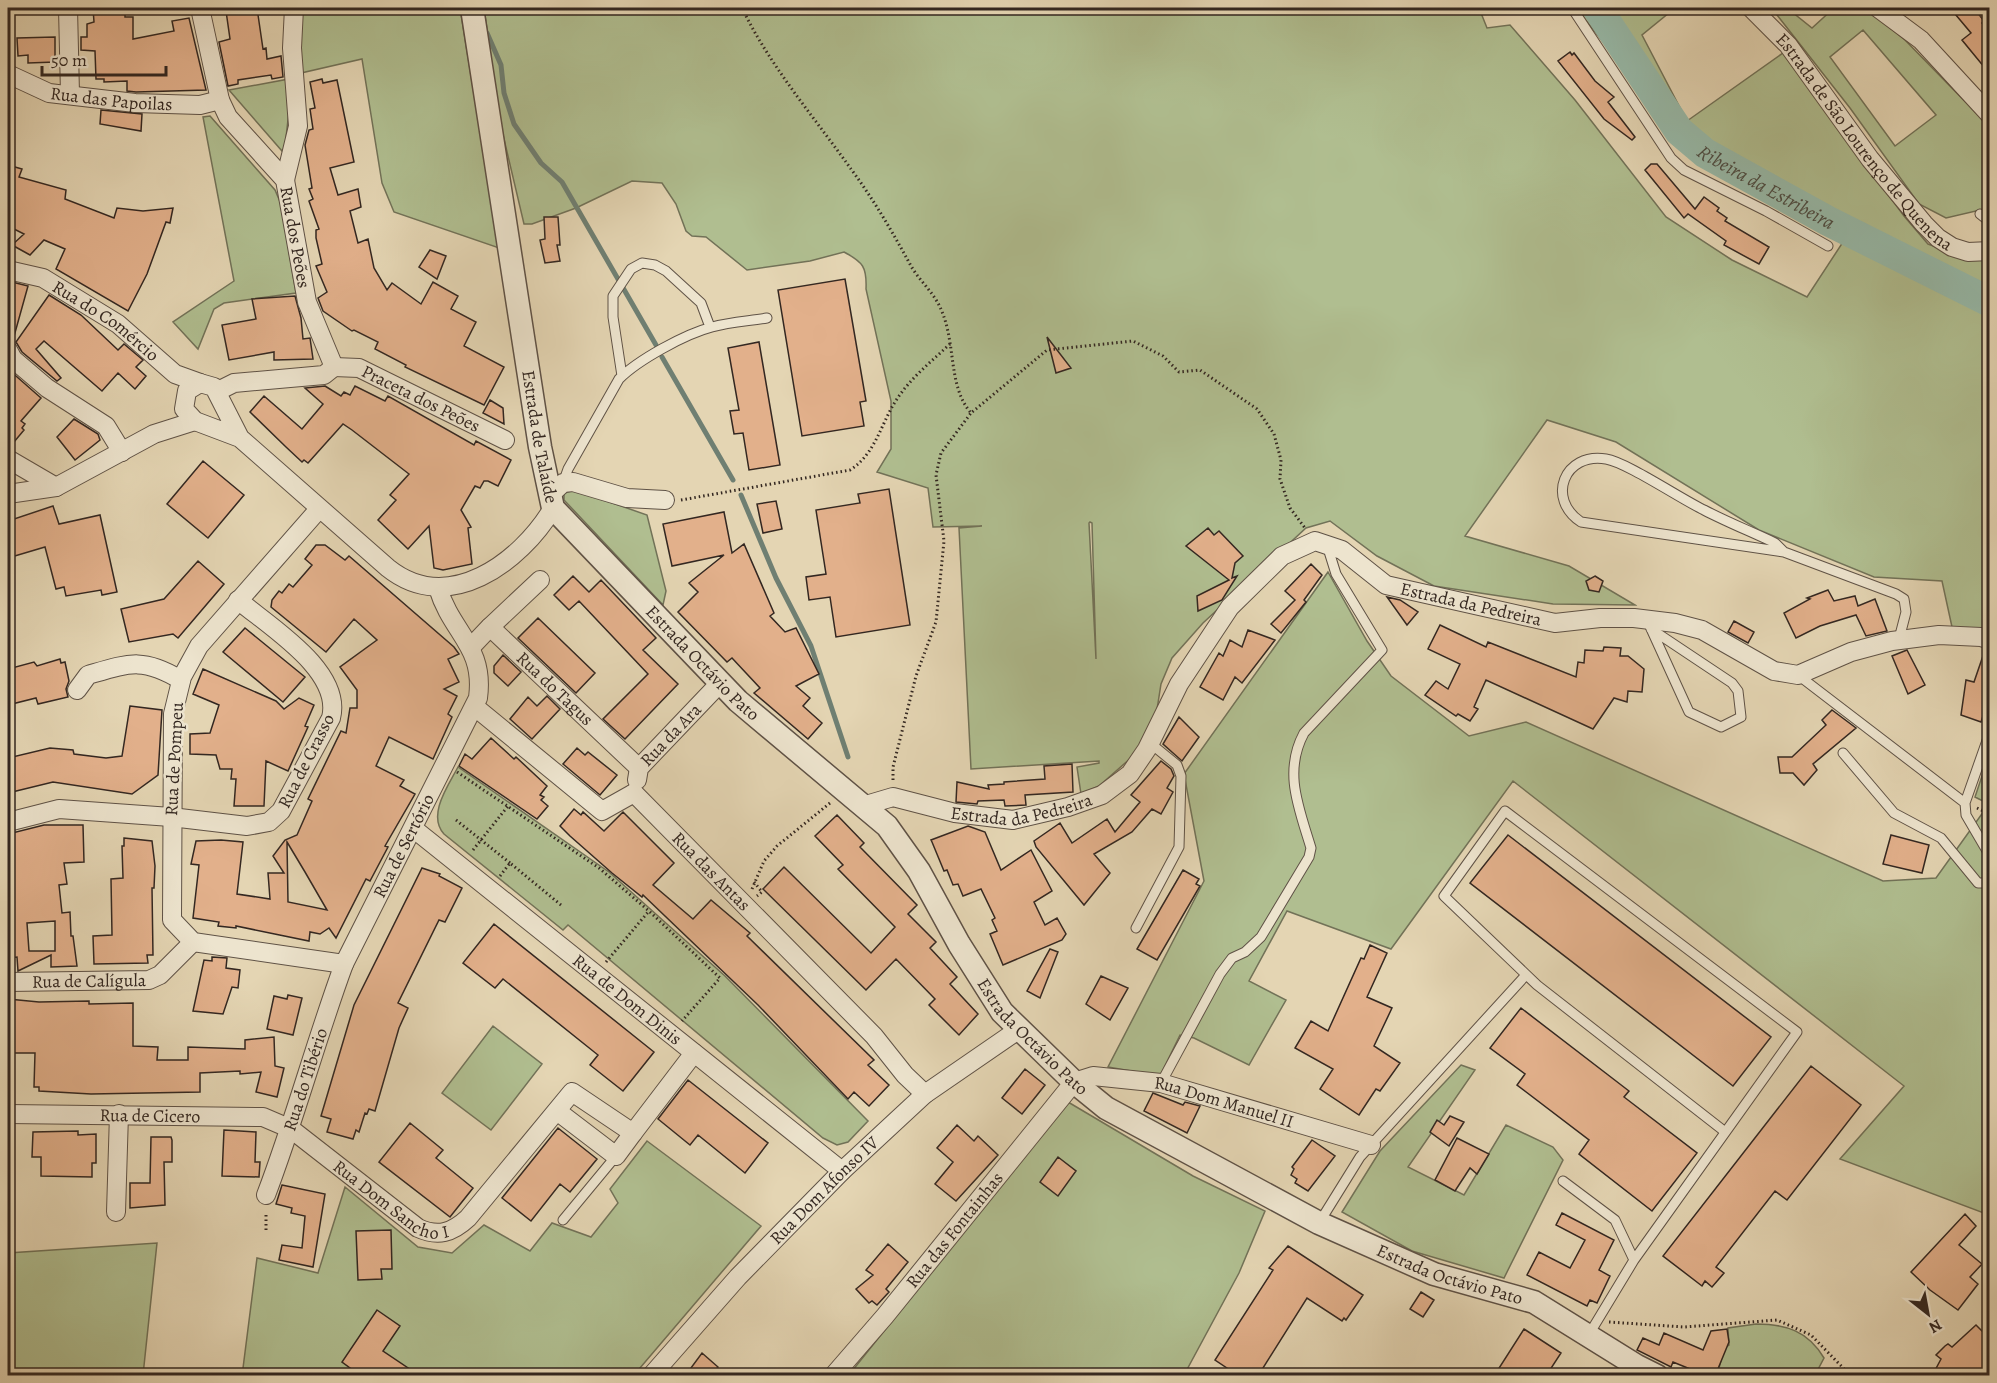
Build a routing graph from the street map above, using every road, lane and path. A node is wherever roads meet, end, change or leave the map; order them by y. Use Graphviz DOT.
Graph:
graph roads {
  1 [pos="68,8"];
  2 [pos="200,8"];
  3 [pos="294,8"];
  4 [pos="472,8"];
  5 [pos="742,8"];
  6 [pos="1572,8"];
  7 [pos="1751,8"];
  8 [pos="1878,8"];
  9 [pos="1986,8"];
  10 [pos="1989,12"];
  11 [pos="8,74"];
  12 [pos="70,94"];
  13 [pos="220,100"];
  14 [pos="1989,115"];
  15 [pos="285,180"];
  16 [pos="1980,214"];
  17 [pos="1989,222"];
  18 [pos="1828,246"];
  19 [pos="1989,251"];
  20 [pos="8,270"];
  21 [pos="767,318"];
  22 [pos="710,327"];
  23 [pos="951,343"];
  24 [pos="8,350"];
  25 [pos="334,367"];
  26 [pos="622,376"];
  27 [pos="200,383"];
  28 [pos="220,397"];
  29 [pos="971,413"];
  30 [pos="198,421"];
  31 [pos="240,438"];
  32 [pos="505,440"];
  33 [pos="123,452"];
  34 [pos="8,459"];
  35 [pos="56,487"];
  36 [pos="8,494"];
  37 [pos="555,496"];
  38 [pos="665,500"];
  39 [pos="320,509"];
  40 [pos="1321,543"];
  41 [pos="1784,552"];
  42 [pos="540,580"];
  43 [pos="438,588"];
  44 [pos="238,600"];
  45 [pos="1649,624"];
  46 [pos="490,627"];
  47 [pos="1899,639"];
  48 [pos="1989,640"];
  49 [pos="471,647"];
  50 [pos="1798,675"];
  51 [pos="181,681"];
  52 [pos="721,682"];
  53 [pos="77,690"];
  54 [pos="475,707"];
  55 [pos="1989,732"];
  56 [pos="1150,743"];
  57 [pos="1843,753"];
  58 [pos="639,768"];
  59 [pos="464,776"];
  60 [pos="842,787"];
  61 [pos="634,793"];
  62 [pos="893,797"];
  63 [pos="1965,803"];
  64 [pos="508,806"];
  65 [pos="866,806"];
  66 [pos="171,817"];
  67 [pos="456,820"];
  68 [pos="8,822"];
  69 [pos="414,829"];
  70 [pos="481,840"];
  71 [pos="473,850"];
  72 [pos="1989,856"];
  73 [pos="510,863"];
  74 [pos="1989,883"];
  75 [pos="489,889"];
  76 [pos="762,892"];
  77 [pos="561,905"];
  78 [pos="649,911"];
  79 [pos="1136,928"];
  80 [pos="193,942"];
  81 [pos="344,964"];
  82 [pos="596,974"];
  83 [pos="1526,975"];
  84 [pos="8,982"];
  85 [pos="1018,1030"];
  86 [pos="671,1034"];
  87 [pos="694,1053"];
  88 [pos="1074,1082"];
  89 [pos="1161,1083"];
  90 [pos="925,1094"];
  91 [pos="557,1111"];
  92 [pos="8,1114"];
  93 [pos="119,1114"];
  94 [pos="291,1129"];
  95 [pos="1724,1131"];
  96 [pos="633,1133"];
  97 [pos="1371,1145"];
  98 [pos="616,1156"];
  99 [pos="842,1171"];
  100 [pos="1563,1181"];
  101 [pos="266,1195"];
  102 [pos="116,1212"];
  103 [pos="563,1220"];
  104 [pos="1319,1223"];
  105 [pos="1634,1260"];
  106 [pos="1592,1329"];
  107 [pos="651,1376"];
  108 [pos="833,1376"];
  109 [pos="1657,1376"];
  110 [pos="1851,1376"];
  1 -- 12 [label="street"];
  2 -- 13 [label="street, Rua dos Peões"];
  3 -- 15 [label="street"];
  4 -- 37 [label="street, Estrada de Talaíde"];
  5 -- 23 [label="path"];
  6 -- 18 [label="lane"];
  7 -- 19 [label="street, Estrada de São Lourenço de Quenena"];
  8 -- 14 [label="street"];
  9 -- 10 [label="street"];
  11 -- 12 [label="street, Rua das Papoilas"];
  12 -- 13 [label="street, Rua das Papoilas"];
  13 -- 15 [label="street, Rua dos Peões"];
  15 -- 25 [label="street, Rua dos Peões"];
  16 -- 17 [label="lane"];
  20 -- 27 [label="street, Rua do Comércio"];
  21 -- 22 [label="lane"];
  22 -- 26 [label="lane"];
  22 -- 26 [label="lane"];
  23 -- 29 [label="path"];
  23 -- 38 [label="path"];
  24 -- 33 [label="street"];
  25 -- 28 [label="street"];
  25 -- 32 [label="street, Praceta dos Peões"];
  26 -- 37 [label="lane"];
  27 -- 28 [label="street"];
  27 -- 30 [label="street"];
  28 -- 30 [label="street"];
  28 -- 31 [label="street, Estrada de Talaíde"];
  29 -- 40 [label="path"];
  29 -- 62 [label="path"];
  30 -- 31 [label="street, Estrada de Talaíde"];
  30 -- 33 [label="street"];
  31 -- 39 [label="street, Estrada de Talaíde"];
  33 -- 35 [label="street"];
  34 -- 35 [label="street"];
  35 -- 36 [label="street"];
  37 -- 38 [label="street"];
  37 -- 43 [label="street, Estrada de Talaíde"];
  37 -- 52 [label="street, Estrada Octávio Pato"];
  39 -- 43 [label="street, Estrada de Talaíde"];
  39 -- 44 [label="street, Rua de Pompeu"];
  40 -- 45 [label="street, Estrada da Pedreira"];
  40 -- 56 [label="street, Estrada da Pedreira"];
  40 -- 89 [label="lane"];
  41 -- 41 [label="lane"];
  41 -- 47 [label="lane"];
  42 -- 46 [label="street"];
  43 -- 49 [label="street, Rua de Sertório"];
  44 -- 51 [label="street, Rua de Pompeu"];
  44 -- 66 [label="street, Rua de Crasso"];
  45 -- 45 [label="lane"];
  45 -- 50 [label="street, Estrada da Pedreira"];
  46 -- 49 [label="street"];
  46 -- 58 [label="street, Rua do Tagus"];
  47 -- 48 [label="street"];
  47 -- 50 [label="street"];
  49 -- 54 [label="street, Rua de Sertório"];
  50 -- 63 [label="lane"];
  51 -- 53 [label="street"];
  51 -- 66 [label="street, Rua de Pompeu"];
  52 -- 58 [label="street, Rua da Ara"];
  52 -- 60 [label="street, Estrada Octávio Pato"];
  54 -- 61 [label="street"];
  54 -- 69 [label="street, Rua de Sertório"];
  55 -- 63 [label="lane"];
  56 -- 62 [label="street, Estrada da Pedreira"];
  56 -- 79 [label="lane"];
  57 -- 74 [label="lane"];
  58 -- 61 [label="street, Rua da Ara"];
  59 -- 64 [label="path"];
  60 -- 65 [label="street, Estrada Octávio Pato"];
  60 -- 76 [label="path"];
  61 -- 90 [label="street, Rua das Antas"];
  62 -- 65 [label="street"];
  63 -- 72 [label="lane"];
  64 -- 70 [label="path"];
  64 -- 78 [label="path"];
  65 -- 85 [label="street, Estrada Octávio Pato"];
  66 -- 68 [label="street, Rua de Crasso"];
  66 -- 80 [label="street, Rua de Pompeu"];
  67 -- 70 [label="path"];
  69 -- 75 [label="street, Rua de Dom Dinis"];
  69 -- 81 [label="street, Rua de Sertório"];
  70 -- 71 [label="path"];
  70 -- 73 [label="path"];
  73 -- 75 [label="path"];
  73 -- 77 [label="path"];
  75 -- 82 [label="street, Rua de Dom Dinis"];
  78 -- 82 [label="path"];
  78 -- 86 [label="path"];
  80 -- 81 [label="street"];
  80 -- 84 [label="street, Rua de Calígula"];
  81 -- 94 [label="street, Rua do Tibério"];
  82 -- 86 [label="street, Rua de Dom Dinis"];
  83 -- 95 [label="lane"];
  83 -- 95 [label="lane"];
  83 -- 97 [label="lane"];
  85 -- 88 [label="street, Estrada Octávio Pato"];
  85 -- 90 [label="street, Rua Dom Afonso IV"];
  86 -- 87 [label="street, Rua de Dom Dinis"];
  87 -- 96 [label="street"];
  87 -- 99 [label="street, Rua de Dom Dinis"];
  88 -- 89 [label="street, Rua Dom Manuel II"];
  88 -- 104 [label="street, Estrada Octávio Pato"];
  88 -- 108 [label="street, Rua das Fontainhas"];
  89 -- 97 [label="street, Rua Dom Manuel II"];
  90 -- 99 [label="street, Rua Dom Afonso IV"];
  91 -- 94 [label="street, Rua Dom Sancho I"];
  91 -- 96 [label="street, Rua Dom Sancho I"];
  91 -- 98 [label="street"];
  92 -- 93 [label="street, Rua de Cicero"];
  93 -- 94 [label="street, Rua de Cicero"];
  93 -- 102 [label="street"];
  94 -- 101 [label="street, Rua do Tibério"];
  95 -- 105 [label="lane"];
  96 -- 98 [label="street"];
  97 -- 104 [label="lane"];
  98 -- 103 [label="lane"];
  99 -- 107 [label="street, Rua Dom Afonso IV"];
  100 -- 105 [label="lane"];
  104 -- 106 [label="street, Estrada Octávio Pato"];
  105 -- 106 [label="lane"];
  106 -- 109 [label="street, Estrada Octávio Pato"];
  106 -- 110 [label="path"];
}
